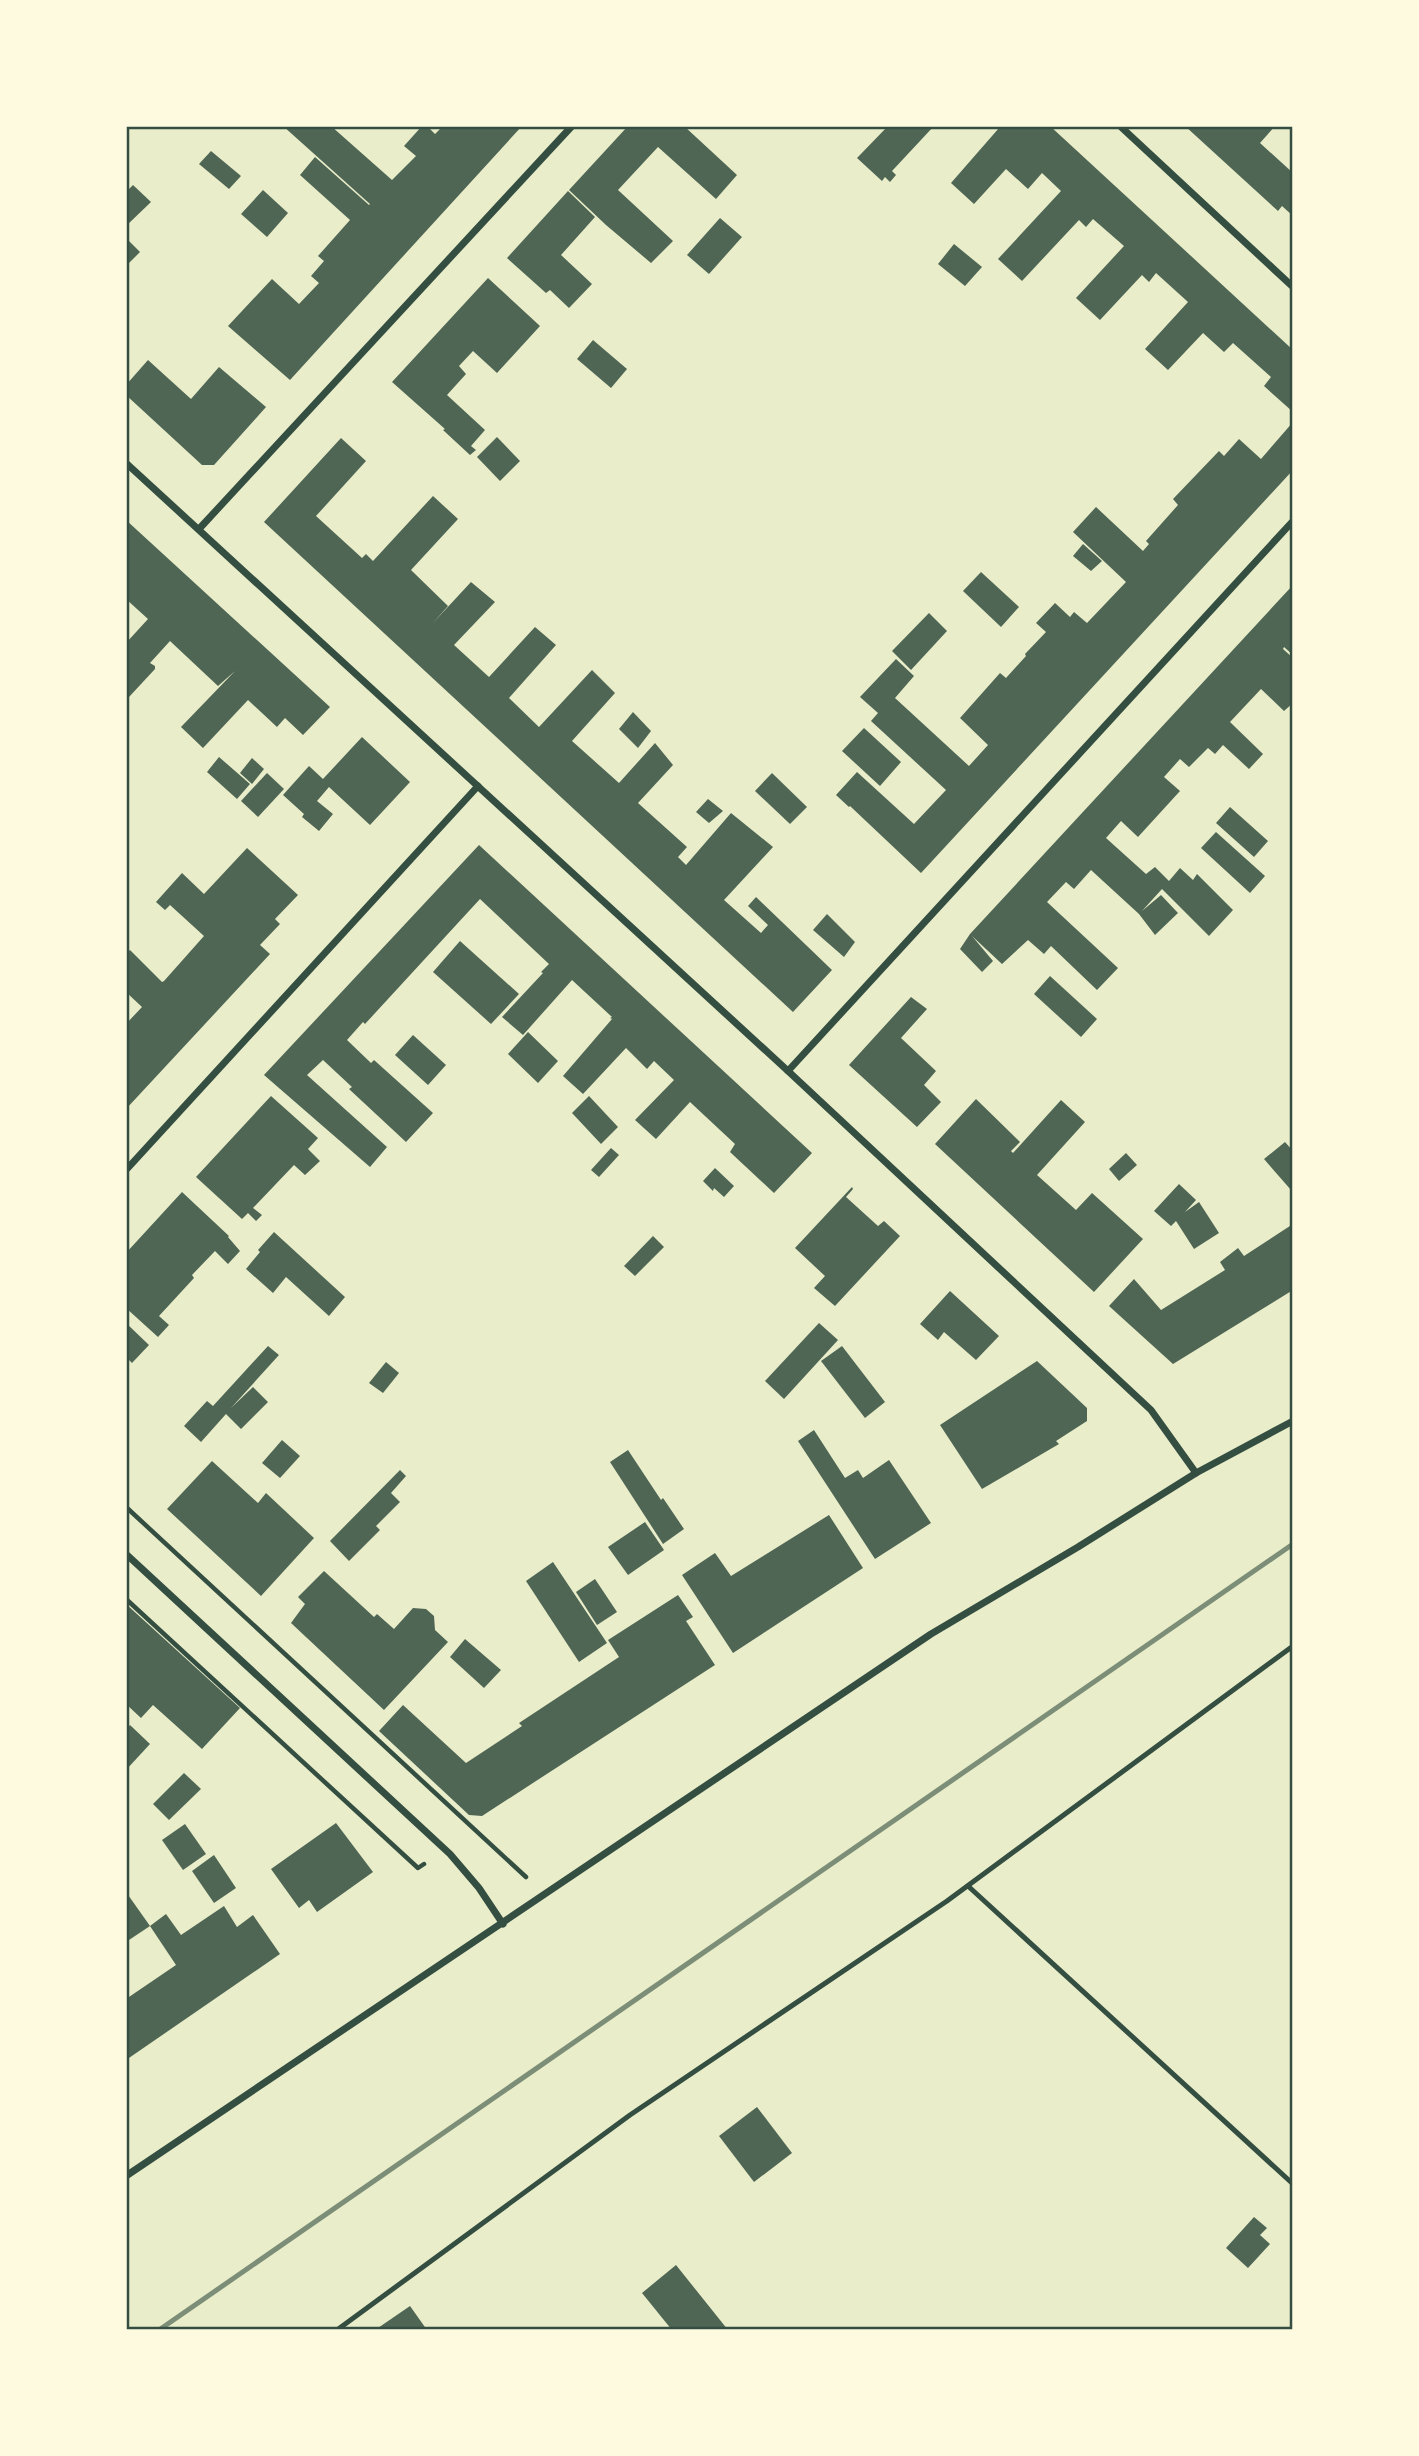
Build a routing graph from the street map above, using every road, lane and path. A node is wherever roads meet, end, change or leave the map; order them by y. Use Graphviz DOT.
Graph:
graph roads {
  1 [pos="572,126"];
  2 [pos="1120,126"];
  3 [pos="1293,287"];
  4 [pos="126,463"];
  5 [pos="1293,521"];
  6 [pos="199,529"];
  7 [pos="478,786"];
  8 [pos="788,1071"];
  9 [pos="126,1170"];
  10 [pos="1293,1421"];
  11 [pos="1196,1473"];
  12 [pos="126,1507"];
  13 [pos="126,1554"];
  14 [pos="126,1599"];
  15 [pos="1293,1646"];
  16 [pos="445,1850"];
  17 [pos="968,1886"];
  18 [pos="546,1895"];
  19 [pos="503,1924"];
  20 [pos="126,2176"];
  21 [pos="1293,2184"];
  22 [pos="337,2330"];
  1 -- 6 [label="street"];
  2 -- 3 [label="street"];
  4 -- 6 [label="street"];
  5 -- 8 [label="street"];
  6 -- 7 [label="street"];
  7 -- 8 [label="street"];
  7 -- 9 [label="street"];
  8 -- 11 [label="street"];
  10 -- 11 [label="street"];
  11 -- 18 [label="street"];
  12 -- 18 [label="path"];
  13 -- 16 [label="street"];
  14 -- 16 [label="path"];
  15 -- 17 [label="lane"];
  16 -- 19 [label="street"];
  17 -- 21 [label="lane"];
  17 -- 22 [label="lane"];
  18 -- 19 [label="street"];
  19 -- 20 [label="street"];
}
